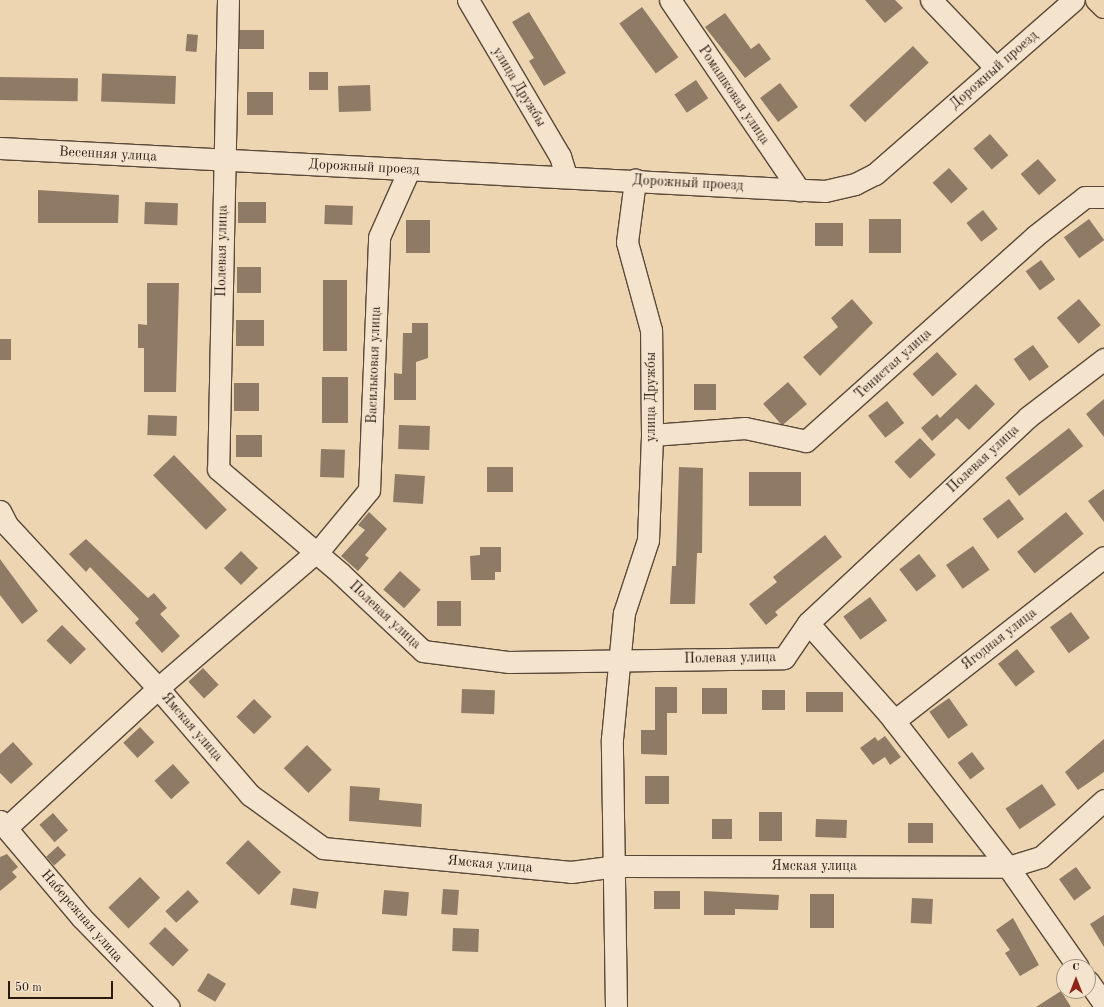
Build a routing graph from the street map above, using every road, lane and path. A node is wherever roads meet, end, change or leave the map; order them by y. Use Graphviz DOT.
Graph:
graph roads {
  1 [pos="228,0"];
  2 [pos="468,0"];
  3 [pos="670,0"];
  4 [pos="931,0"];
  5 [pos="1074,0"];
  6 [pos="1097,0"];
  7 [pos="1104,7"];
  8 [pos="996,68"];
  9 [pos="0,148"];
  10 [pos="224,161"];
  11 [pos="409,170"];
  12 [pos="566,176"];
  13 [pos="635,180"];
  14 [pos="799,190"];
  15 [pos="1104,197"];
  16 [pos="1104,359"];
  17 [pos="652,435"];
  18 [pos="0,511"];
  19 [pos="318,551"];
  20 [pos="1104,557"];
  21 [pos="808,623"];
  22 [pos="619,658"];
  23 [pos="158,688"];
  24 [pos="894,721"];
  25 [pos="1104,800"];
  26 [pos="3,824"];
  27 [pos="616,866"];
  28 [pos="1008,866"];
  29 [pos="1072,959"];
  30 [pos="1096,992"];
  31 [pos="1104,1004"];
  32 [pos="169,1007"];
  33 [pos="616,1007"];
  1 -- 10 [label="street, Полевая улица"];
  2 -- 12 [label="street, улица Дружбы"];
  3 -- 14 [label="street, Ромашковая улица"];
  4 -- 8 [label="street"];
  5 -- 8 [label="street, Дорожный проезд"];
  6 -- 7 [label="main road"];
  8 -- 14 [label="street, Дорожный проезд"];
  9 -- 10 [label="street, Весенняя улица"];
  10 -- 11 [label="street, Дорожный проезд"];
  10 -- 19 [label="street, Полевая улица"];
  11 -- 12 [label="street, Дорожный проезд"];
  11 -- 19 [label="street, Васильковая улица"];
  12 -- 13 [label="street, Дорожный проезд"];
  13 -- 14 [label="street, Дорожный проезд"];
  13 -- 17 [label="street, улица Дружбы"];
  15 -- 17 [label="street, Тенистая улица"];
  16 -- 21 [label="street, Полевая улица"];
  17 -- 22 [label="street, улица Дружбы"];
  18 -- 23 [label="street, Ямская улица"];
  19 -- 22 [label="street, Полевая улица"];
  19 -- 23 [label="street, Васильковая улица"];
  20 -- 24 [label="street, Ягодная улица"];
  21 -- 22 [label="street, Полевая улица"];
  21 -- 24 [label="street"];
  22 -- 27 [label="street, улица Дружбы"];
  23 -- 26 [label="street, Васильковая улица"];
  23 -- 27 [label="street, Ямская улица"];
  24 -- 28 [label="street"];
  25 -- 28 [label="street, Ямская улица"];
  26 -- 32 [label="street, Набережная улица"];
  27 -- 28 [label="street, Ямская улица"];
  27 -- 33 [label="street, улица Дружбы"];
  28 -- 29 [label="street"];
  30 -- 31 [label="street"];
}
